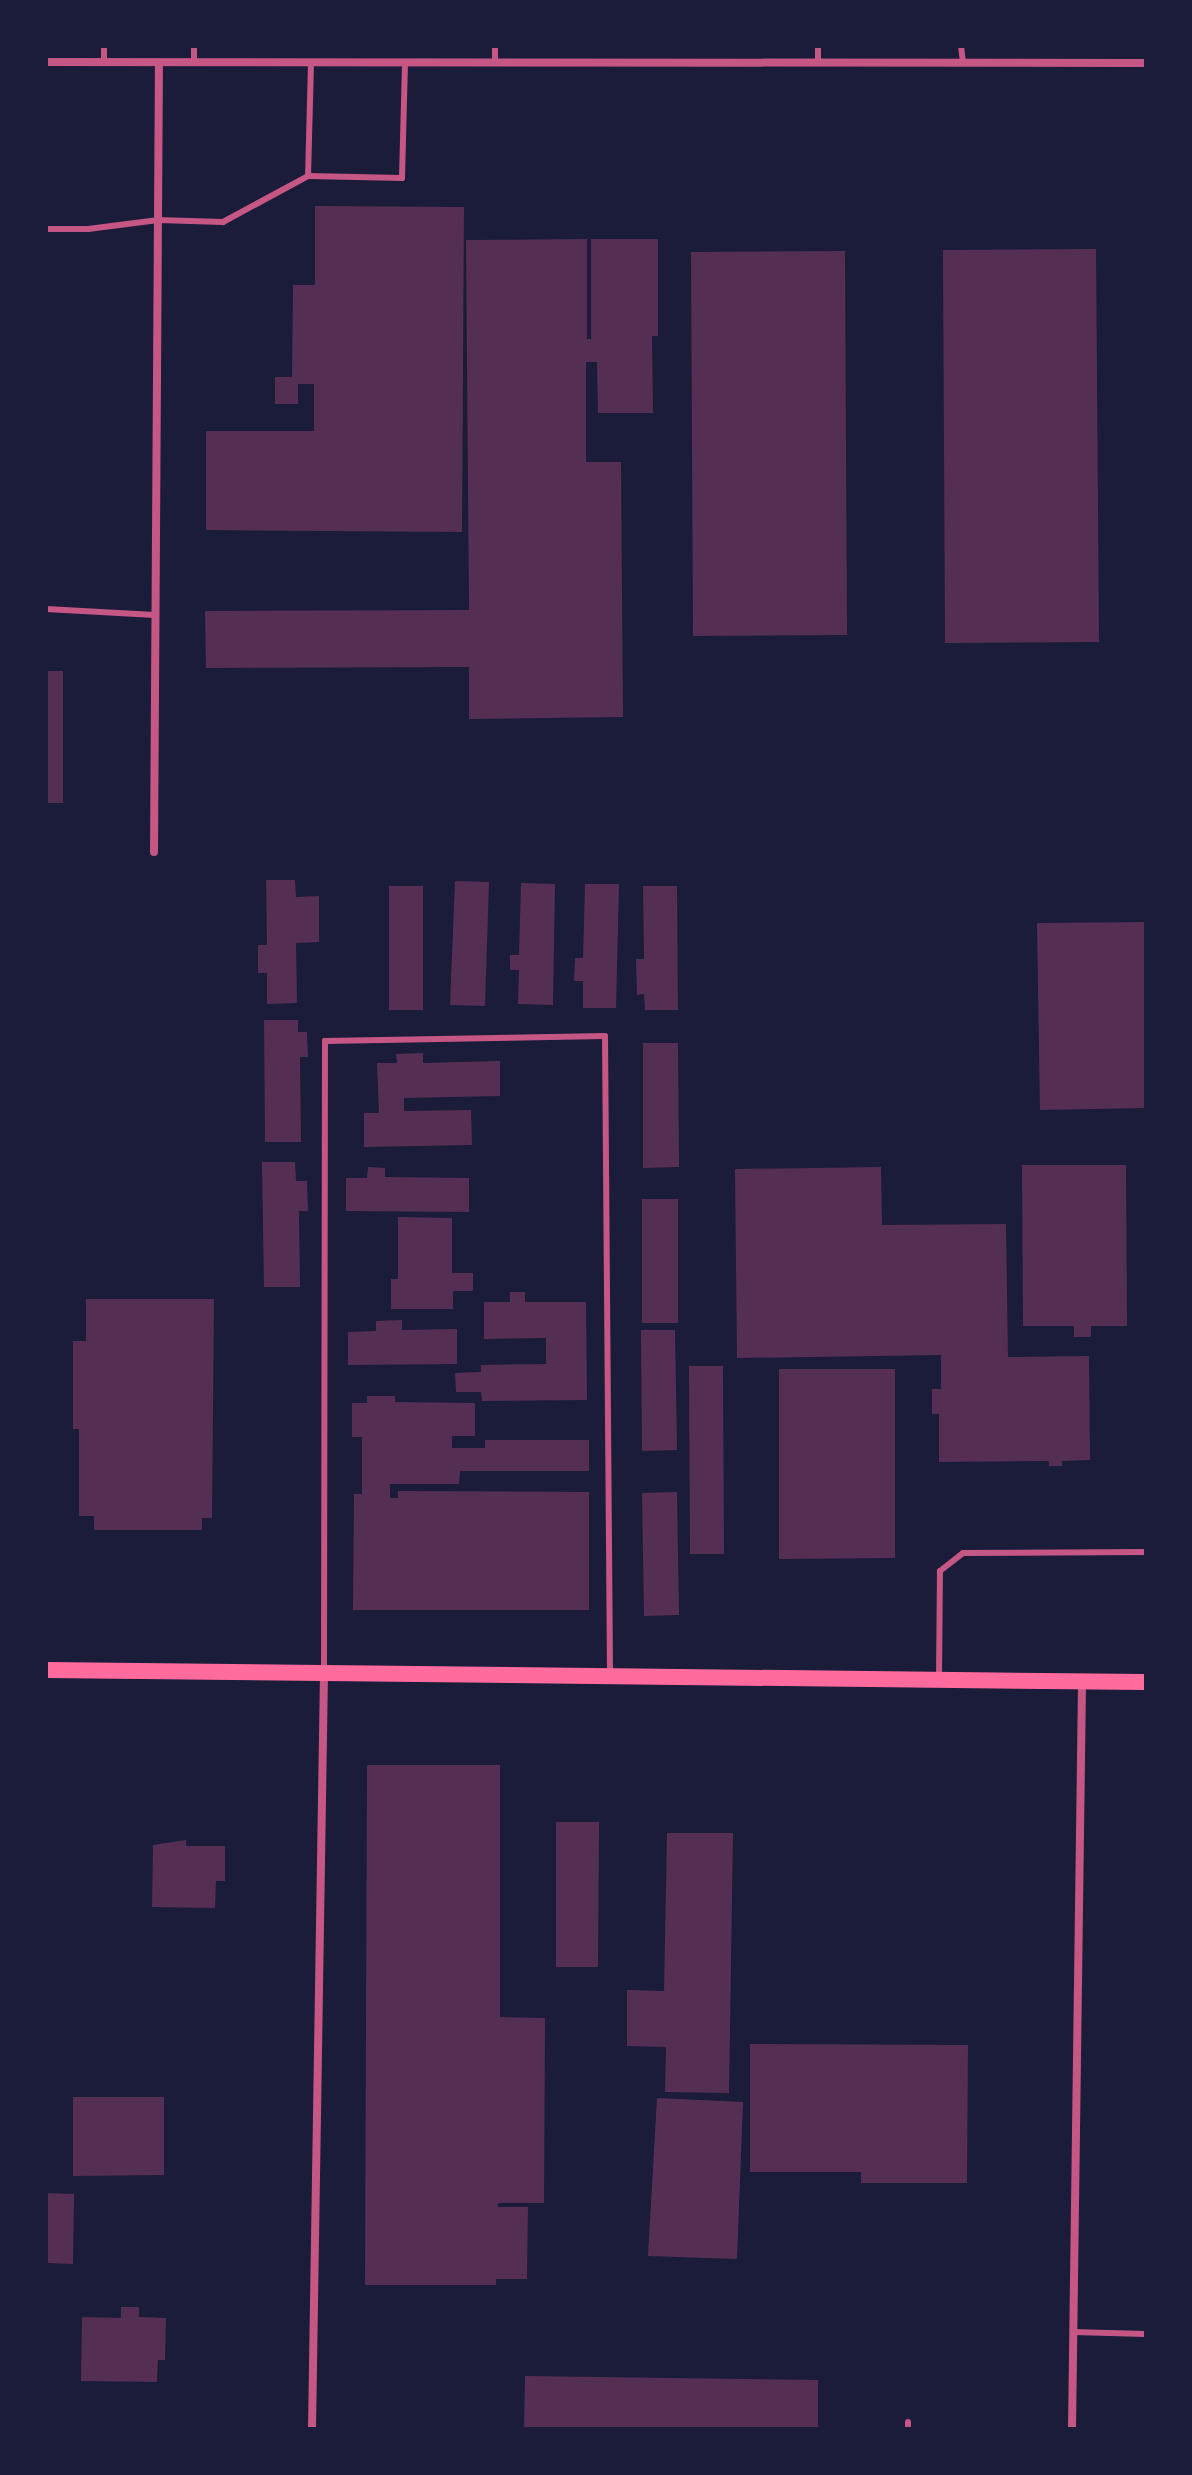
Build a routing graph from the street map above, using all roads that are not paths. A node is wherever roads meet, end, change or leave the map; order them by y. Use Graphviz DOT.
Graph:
graph roads {
  1 [pos="104,46"];
  2 [pos="194,46"];
  3 [pos="495,46"];
  4 [pos="818,46"];
  5 [pos="961,46"];
  6 [pos="46,62"];
  7 [pos="104,62"];
  8 [pos="159,63"];
  9 [pos="194,63"];
  10 [pos="311,63"];
  11 [pos="405,63"];
  12 [pos="495,63"];
  13 [pos="818,63"];
  14 [pos="963,63"];
  15 [pos="1146,63"];
  16 [pos="308,176"];
  17 [pos="158,220"];
  18 [pos="46,229"];
  19 [pos="46,609"];
  20 [pos="155,615"];
  21 [pos="154,852"];
  22 [pos="1146,1552"];
  23 [pos="46,1670"];
  24 [pos="324,1673"];
  25 [pos="610,1676"];
  26 [pos="939,1680"];
  27 [pos="1082,1681"];
  28 [pos="1146,1682"];
  29 [pos="1073,2332"];
  30 [pos="1146,2334"];
  31 [pos="312,2429"];
  32 [pos="1072,2429"];
  1 -- 7 [label="lane"];
  2 -- 9 [label="lane"];
  3 -- 12 [label="lane"];
  4 -- 13 [label="lane"];
  5 -- 14 [label="lane"];
  6 -- 7 [label="street"];
  7 -- 8 [label="street"];
  8 -- 9 [label="street"];
  8 -- 17 [label="street"];
  9 -- 10 [label="street"];
  10 -- 11 [label="street"];
  10 -- 16 [label="lane"];
  11 -- 12 [label="street"];
  11 -- 16 [label="lane"];
  12 -- 13 [label="street"];
  13 -- 14 [label="street"];
  14 -- 15 [label="street"];
  16 -- 17 [label="lane"];
  17 -- 18 [label="lane"];
  17 -- 20 [label="street"];
  19 -- 20 [label="lane"];
  20 -- 21 [label="street"];
  22 -- 26 [label="lane"];
  23 -- 24 [label="main road"];
  24 -- 25 [label="main road"];
  24 -- 25 [label="lane"];
  24 -- 31 [label="street"];
  25 -- 26 [label="main road"];
  26 -- 27 [label="main road"];
  27 -- 28 [label="main road"];
  27 -- 29 [label="street"];
  29 -- 30 [label="lane"];
  29 -- 32 [label="street"];
}
